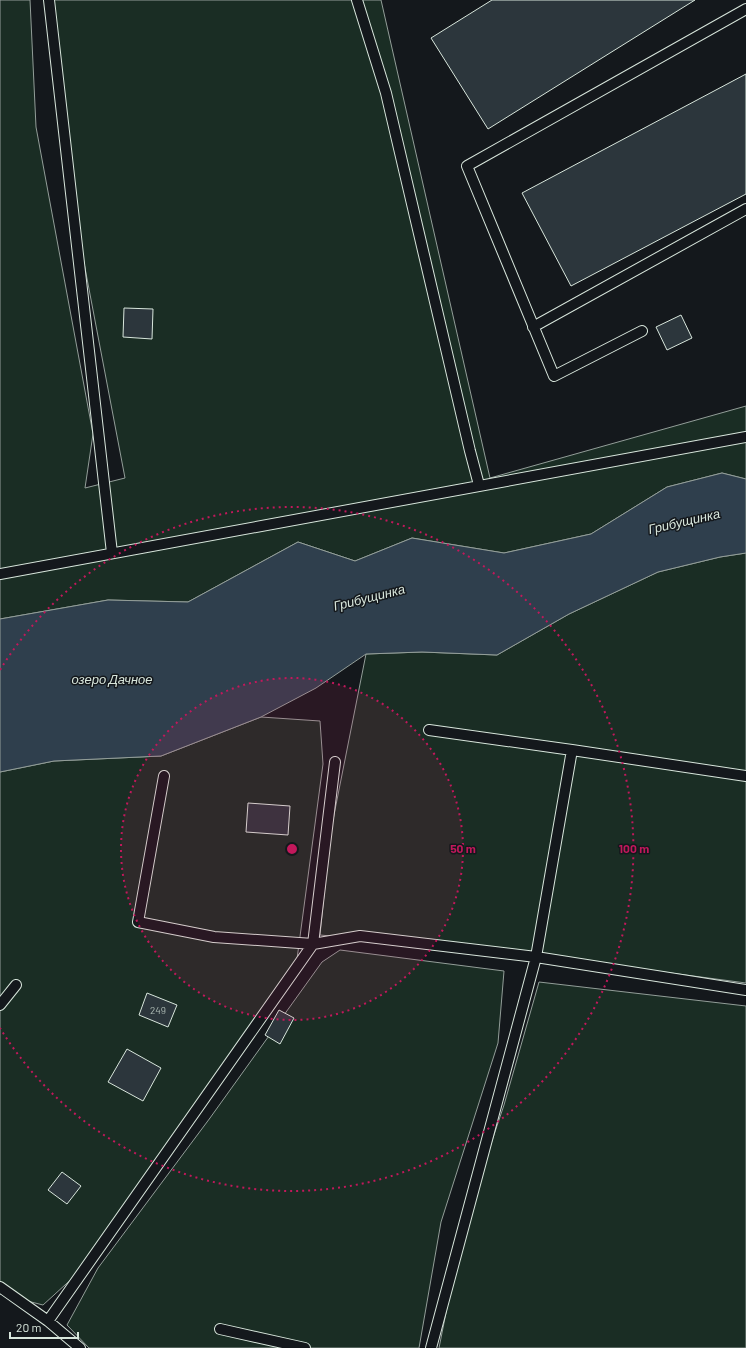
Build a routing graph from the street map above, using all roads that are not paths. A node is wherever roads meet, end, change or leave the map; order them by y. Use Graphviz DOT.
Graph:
graph roads {
  1 [pos="49,0"];
  2 [pos="357,0"];
  3 [pos="746,9"];
  4 [pos="746,208"];
  5 [pos="533,327"];
  6 [pos="642,331"];
  7 [pos="746,437"];
  8 [pos="479,485"];
  9 [pos="112,553"];
  10 [pos="0,574"];
  11 [pos="429,730"];
  12 [pos="572,750"];
  13 [pos="335,762"];
  14 [pos="164,776"];
  15 [pos="746,776"];
  16 [pos="313,944"];
  17 [pos="536,958"];
  18 [pos="16,985"];
  19 [pos="746,990"];
  20 [pos="0,1005"];
  21 [pos="0,1287"];
  22 [pos="48,1321"];
  23 [pos="220,1329"];
  24 [pos="80,1348"];
  25 [pos="305,1348"];
  26 [pos="431,1348"];
  1 -- 9 [label="lane"];
  2 -- 8 [label="lane"];
  3 -- 5 [label="lane"];
  4 -- 5 [label="lane"];
  5 -- 6 [label="lane"];
  7 -- 8 [label="lane"];
  8 -- 9 [label="lane"];
  9 -- 10 [label="lane"];
  11 -- 12 [label="lane"];
  12 -- 15 [label="lane"];
  12 -- 17 [label="lane"];
  13 -- 16 [label="lane"];
  14 -- 16 [label="lane"];
  16 -- 17 [label="lane"];
  16 -- 22 [label="lane"];
  17 -- 19 [label="lane"];
  17 -- 26 [label="lane"];
  18 -- 20 [label="lane"];
  21 -- 22 [label="lane"];
  22 -- 24 [label="lane"];
  23 -- 25 [label="lane"];
}
